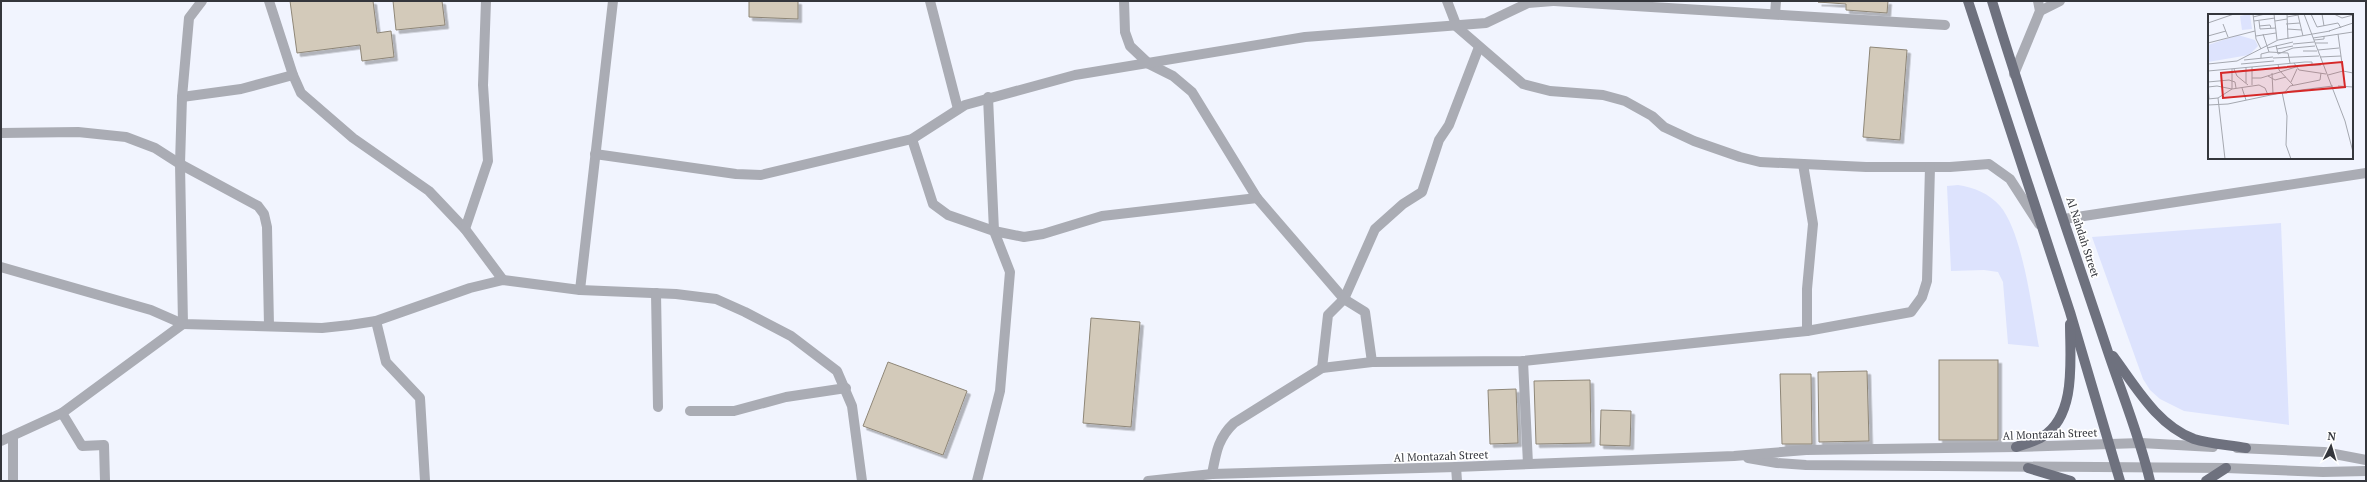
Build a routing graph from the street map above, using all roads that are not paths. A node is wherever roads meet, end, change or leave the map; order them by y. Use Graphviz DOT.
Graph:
graph roads {
  1 [pos="202,1"];
  2 [pos="269,1"];
  3 [pos="486,1"];
  4 [pos="613,1"];
  5 [pos="930,1"];
  6 [pos="1124,1"];
  7 [pos="1447,1"];
  8 [pos="1554,1"];
  9 [pos="1776,1"];
  10 [pos="1968,1"];
  11 [pos="1992,1"];
  12 [pos="2038,1"];
  13 [pos="2060,1"];
  14 [pos="2040,11"];
  15 [pos="1775,14"];
  16 [pos="1945,24"];
  17 [pos="1458,27"];
  18 [pos="1479,47"];
  19 [pos="1149,64"];
  20 [pos="2014,74"];
  21 [pos="292,75"];
  22 [pos="182,97"];
  23 [pos="988,98"];
  24 [pos="958,109"];
  25 [pos="1,133"];
  26 [pos="912,139"];
  27 [pos="595,154"];
  28 [pos="180,164"];
  29 [pos="1803,164"];
  30 [pos="2366,165"];
  31 [pos="1930,167"];
  32 [pos="2366,173"];
  33 [pos="1257,198"];
  34 [pos="2064,219"];
  35 [pos="465,229"];
  36 [pos="2043,230"];
  37 [pos="994,231"];
  38 [pos="1,267"];
  39 [pos="503,280"];
  40 [pos="580,290"];
  41 [pos="656,294"];
  42 [pos="1344,299"];
  43 [pos="2070,312"];
  44 [pos="376,320"];
  45 [pos="183,324"];
  46 [pos="269,326"];
  47 [pos="1807,331"];
  48 [pos="2106,345"];
  49 [pos="1523,361"];
  50 [pos="1372,362"];
  51 [pos="1322,368"];
  52 [pos="846,388"];
  53 [pos="658,407"];
  54 [pos="690,410"];
  55 [pos="62,413"];
  56 [pos="13,437"];
  57 [pos="1,441"];
  58 [pos="2109,443"];
  59 [pos="2141,443"];
  60 [pos="2016,447"];
  61 [pos="2246,448"];
  62 [pos="1734,456"];
  63 [pos="2366,460"];
  64 [pos="1528,464"];
  65 [pos="2116,467"];
  66 [pos="1456,468"];
  67 [pos="2028,468"];
  68 [pos="2147,468"];
  69 [pos="2226,468"];
  70 [pos="2366,471"];
  71 [pos="1212,474"];
  72 [pos="13,481"];
  73 [pos="105,481"];
  74 [pos="425,481"];
  75 [pos="862,481"];
  76 [pos="977,481"];
  77 [pos="1155,481"];
  78 [pos="1457,481"];
  79 [pos="2071,481"];
  80 [pos="2120,481"];
  81 [pos="2150,481"];
  82 [pos="2206,481"];
  1 -- 22 [label="street"];
  2 -- 21 [label="street"];
  3 -- 35 [label="street"];
  4 -- 27 [label="street"];
  5 -- 24 [label="street"];
  6 -- 19 [label="street"];
  7 -- 17 [label="street"];
  8 -- 15 [label="street"];
  8 -- 17 [label="street"];
  9 -- 15 [label="street"];
  10 -- 36 [label="main road"];
  11 -- 20 [label="main road, Al Nahdah Street"];
  12 -- 14 [label="street"];
  13 -- 14 [label="street"];
  14 -- 20 [label="street"];
  15 -- 16 [label="street"];
  17 -- 18 [label="street"];
  17 -- 19 [label="street"];
  18 -- 29 [label="street"];
  18 -- 42 [label="street"];
  19 -- 23 [label="street"];
  19 -- 33 [label="street"];
  20 -- 34 [label="main road, Al Nahdah Street"];
  21 -- 22 [label="street"];
  21 -- 35 [label="street"];
  22 -- 28 [label="street"];
  23 -- 24 [label="street"];
  23 -- 37 [label="street"];
  24 -- 26 [label="street"];
  25 -- 28 [label="street"];
  26 -- 27 [label="street"];
  26 -- 37 [label="street"];
  27 -- 40 [label="street"];
  28 -- 45 [label="street"];
  28 -- 46 [label="street"];
  29 -- 31 [label="street"];
  29 -- 47 [label="street"];
  30 -- 32 [label="street"];
  31 -- 36 [label="street"];
  31 -- 47 [label="street"];
  32 -- 34 [label="street"];
  33 -- 37 [label="street"];
  33 -- 42 [label="street"];
  34 -- 48 [label="main road, Al Nahdah Street"];
  35 -- 39 [label="street"];
  36 -- 43 [label="main road"];
  37 -- 76 [label="street"];
  38 -- 45 [label="street"];
  39 -- 40 [label="street"];
  39 -- 44 [label="street"];
  40 -- 41 [label="street"];
  41 -- 52 [label="street"];
  41 -- 53 [label="street"];
  42 -- 50 [label="street"];
  42 -- 51 [label="street"];
  43 -- 58 [label="main road"];
  43 -- 60 [label="main road"];
  44 -- 46 [label="street"];
  44 -- 74 [label="street"];
  45 -- 46 [label="street"];
  45 -- 55 [label="street"];
  47 -- 49 [label="street"];
  48 -- 59 [label="main road, Al Nahdah Street"];
  48 -- 61 [label="main road"];
  49 -- 50 [label="street"];
  49 -- 64 [label="street"];
  50 -- 51 [label="street"];
  51 -- 71 [label="street"];
  52 -- 54 [label="street"];
  52 -- 75 [label="street"];
  55 -- 56 [label="street"];
  55 -- 73 [label="street"];
  56 -- 57 [label="street"];
  56 -- 72 [label="street"];
  58 -- 59 [label="street, Al Montazah Street"];
  58 -- 60 [label="street, Al Montazah Street"];
  58 -- 65 [label="main road"];
  59 -- 61 [label="street, Al Montazah Street"];
  59 -- 68 [label="main road, Al Nahdah Street"];
  60 -- 62 [label="street, Al Montazah Street"];
  61 -- 63 [label="street, Al Montazah Street"];
  62 -- 64 [label="street, Al Montazah Street"];
  62 -- 67 [label="street, Al Montazah Street"];
  64 -- 66 [label="street, Al Montazah Street"];
  65 -- 67 [label="street, Al Montazah Street"];
  65 -- 68 [label="street, Al Montazah Street"];
  65 -- 80 [label="main road"];
  66 -- 71 [label="street, Al Montazah Street"];
  66 -- 78 [label="street"];
  67 -- 79 [label="main road"];
  68 -- 69 [label="street, Al Montazah Street"];
  68 -- 81 [label="main road, Al Nahdah Street"];
  69 -- 70 [label="street, Al Montazah Street"];
  69 -- 82 [label="main road"];
  71 -- 77 [label="street, Al Montazah Street"];
}
